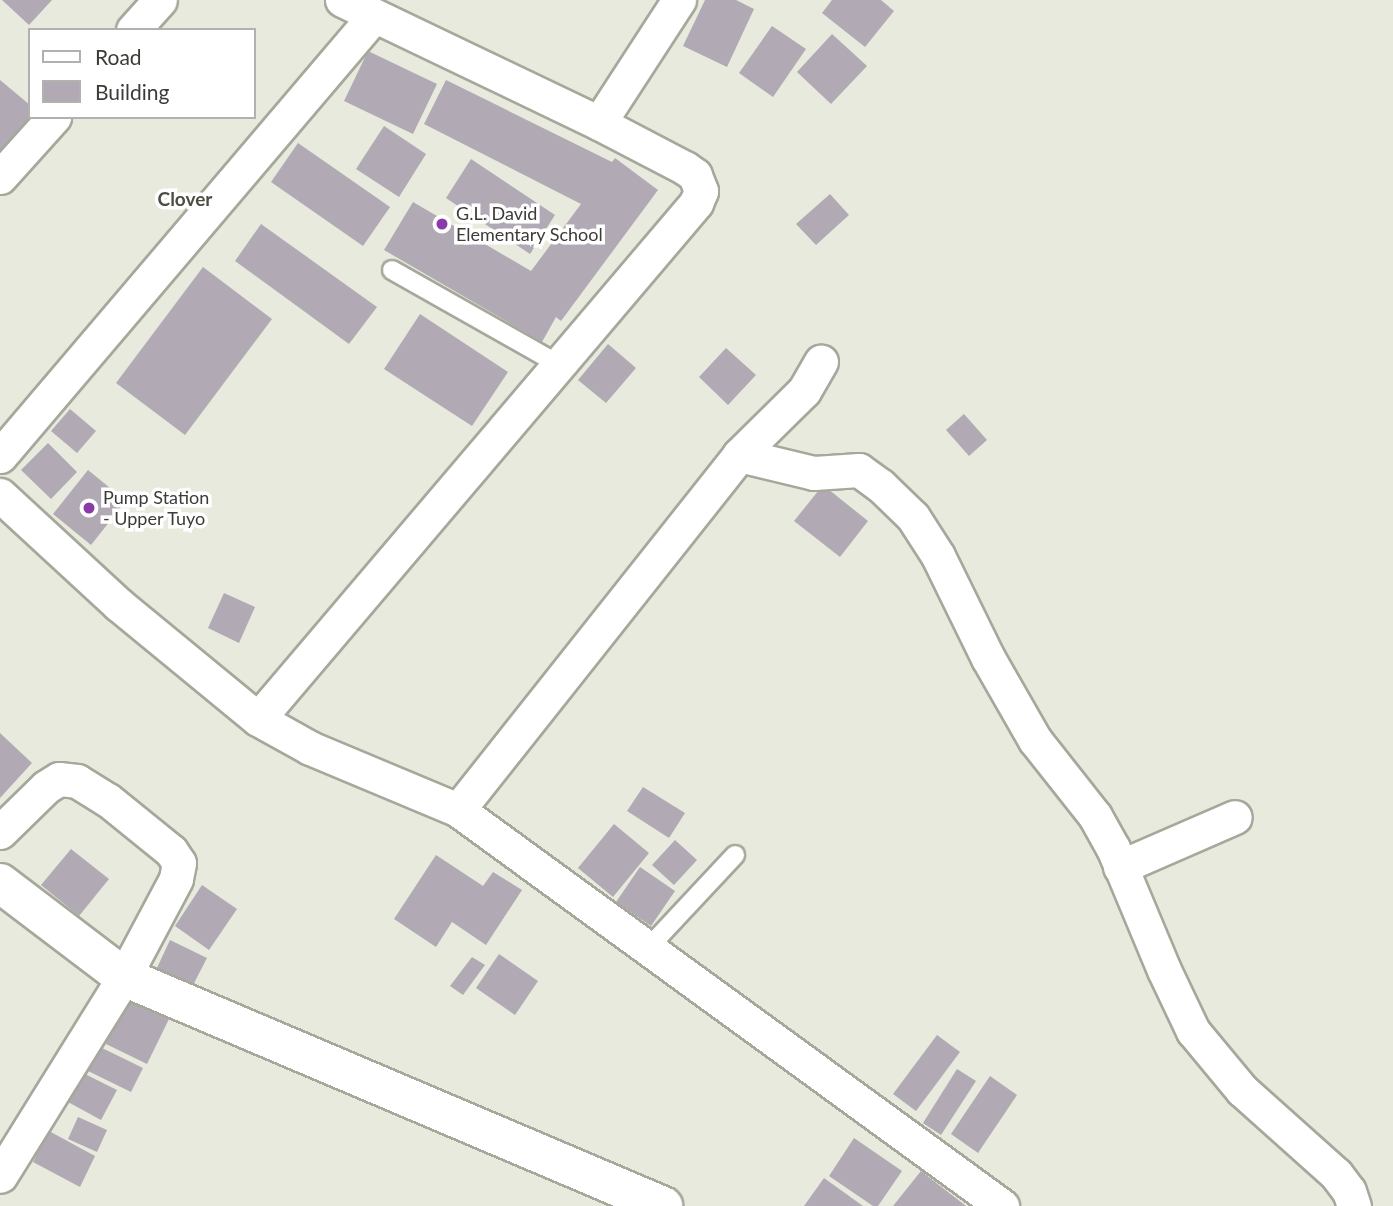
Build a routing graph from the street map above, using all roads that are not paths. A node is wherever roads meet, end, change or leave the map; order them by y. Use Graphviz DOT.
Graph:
graph roads {
  1 [pos="160,0"];
  2 [pos="342,0"];
  3 [pos="679,0"];
  4 [pos="374,16"];
  5 [pos="135,28"];
  6 [pos="52,119"];
  7 [pos="599,123"];
  8 [pos="0,177"];
  9 [pos="392,270"];
  10 [pos="821,361"];
  11 [pos="559,365"];
  12 [pos="0,456"];
  13 [pos="739,456"];
  14 [pos="0,495"];
  15 [pos="258,719"];
  16 [pos="458,810"];
  17 [pos="1235,817"];
  18 [pos="0,832"];
  19 [pos="736,855"];
  20 [pos="1120,867"];
  21 [pos="0,884"];
  22 [pos="649,947"];
  23 [pos="124,976"];
  24 [pos="0,1176"];
  25 [pos="663,1206"];
  26 [pos="1002,1206"];
  27 [pos="1354,1206"];
  1 -- 5 [label="street"];
  2 -- 4 [label="street"];
  3 -- 7 [label="street"];
  4 -- 7 [label="street"];
  4 -- 12 [label="street"];
  6 -- 8 [label="street"];
  7 -- 11 [label="street"];
  9 -- 11 [label="lane"];
  10 -- 13 [label="street"];
  11 -- 15 [label="street"];
  13 -- 16 [label="street"];
  13 -- 20 [label="street"];
  14 -- 15 [label="street"];
  15 -- 16 [label="street"];
  16 -- 22 [label="street"];
  17 -- 20 [label="street"];
  18 -- 23 [label="street"];
  19 -- 22 [label="lane"];
  20 -- 27 [label="street"];
  21 -- 23 [label="street"];
  22 -- 26 [label="street"];
  23 -- 24 [label="street"];
  23 -- 25 [label="street"];
}
